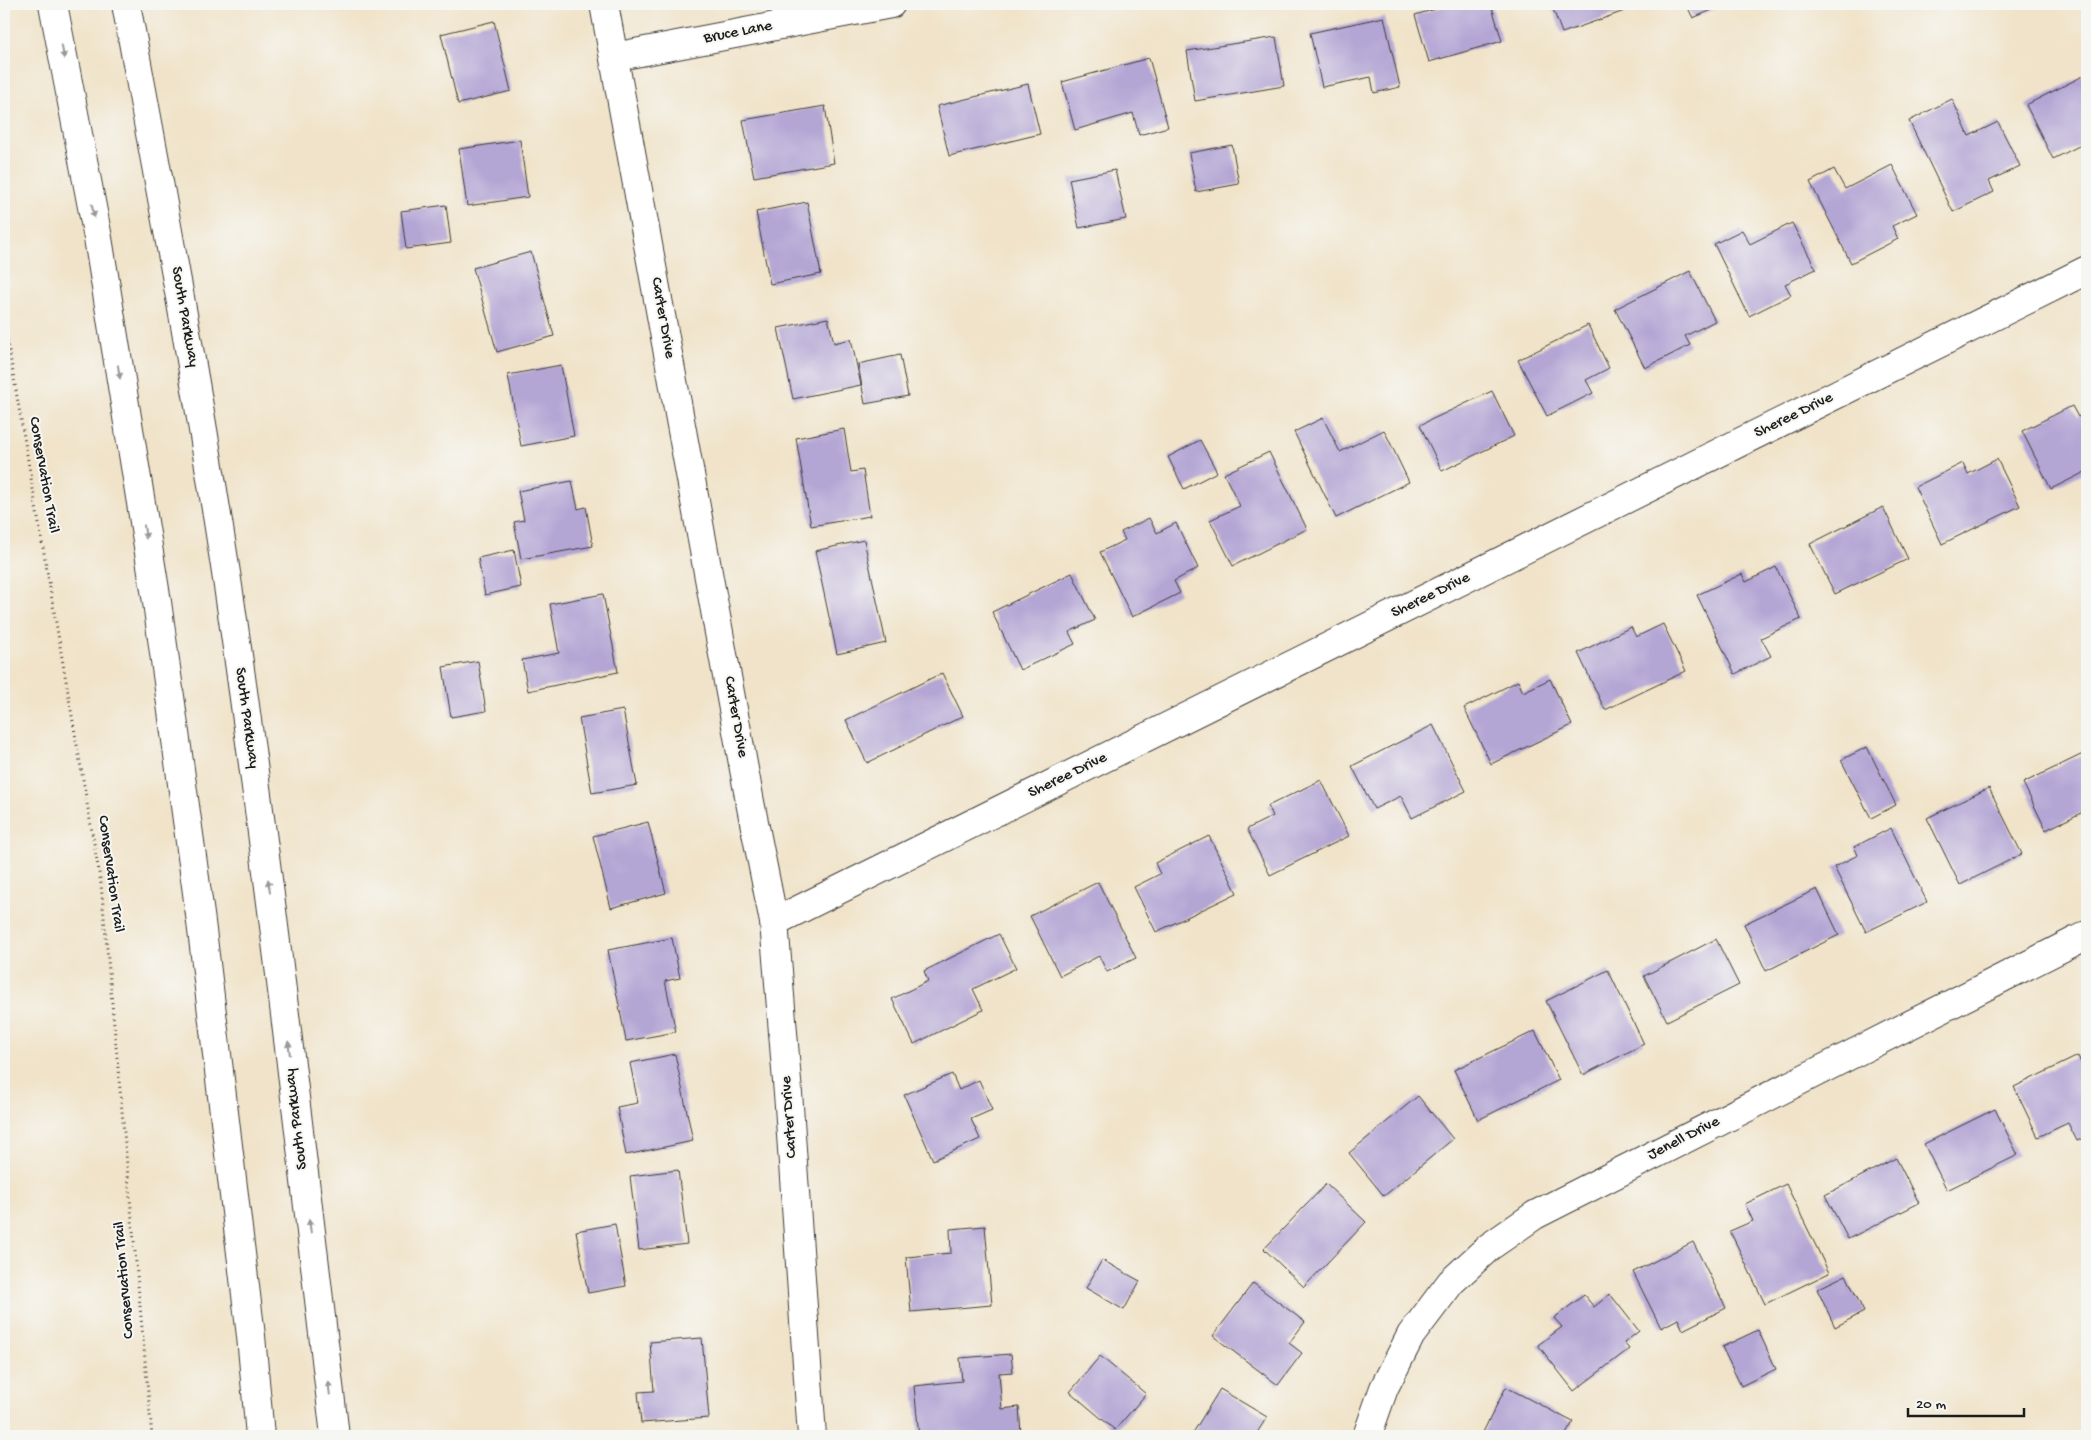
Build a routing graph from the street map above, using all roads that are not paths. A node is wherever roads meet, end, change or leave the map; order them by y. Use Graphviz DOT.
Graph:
graph roads {
  1 [pos="54,4"];
  2 [pos="126,4"];
  3 [pos="604,4"];
  4 [pos="891,4"];
  5 [pos="614,57"];
  6 [pos="2087,270"];
  7 [pos="774,922"];
  8 [pos="2087,935"];
  9 [pos="260,1436"];
  10 [pos="335,1436"];
  11 [pos="812,1436"];
  12 [pos="1367,1436"];
  1 -- 9 [label="street, one-way"];
  10 -- 2 [label="street, South Parkway, one-way"];
  3 -- 5 [label="street, Carter Drive"];
  4 -- 5 [label="street, Bruce Lane"];
  5 -- 7 [label="street, Carter Drive"];
  6 -- 7 [label="street, Sheree Drive"];
  7 -- 11 [label="street, Carter Drive"];
  8 -- 12 [label="street, Jenell Drive"];
}
